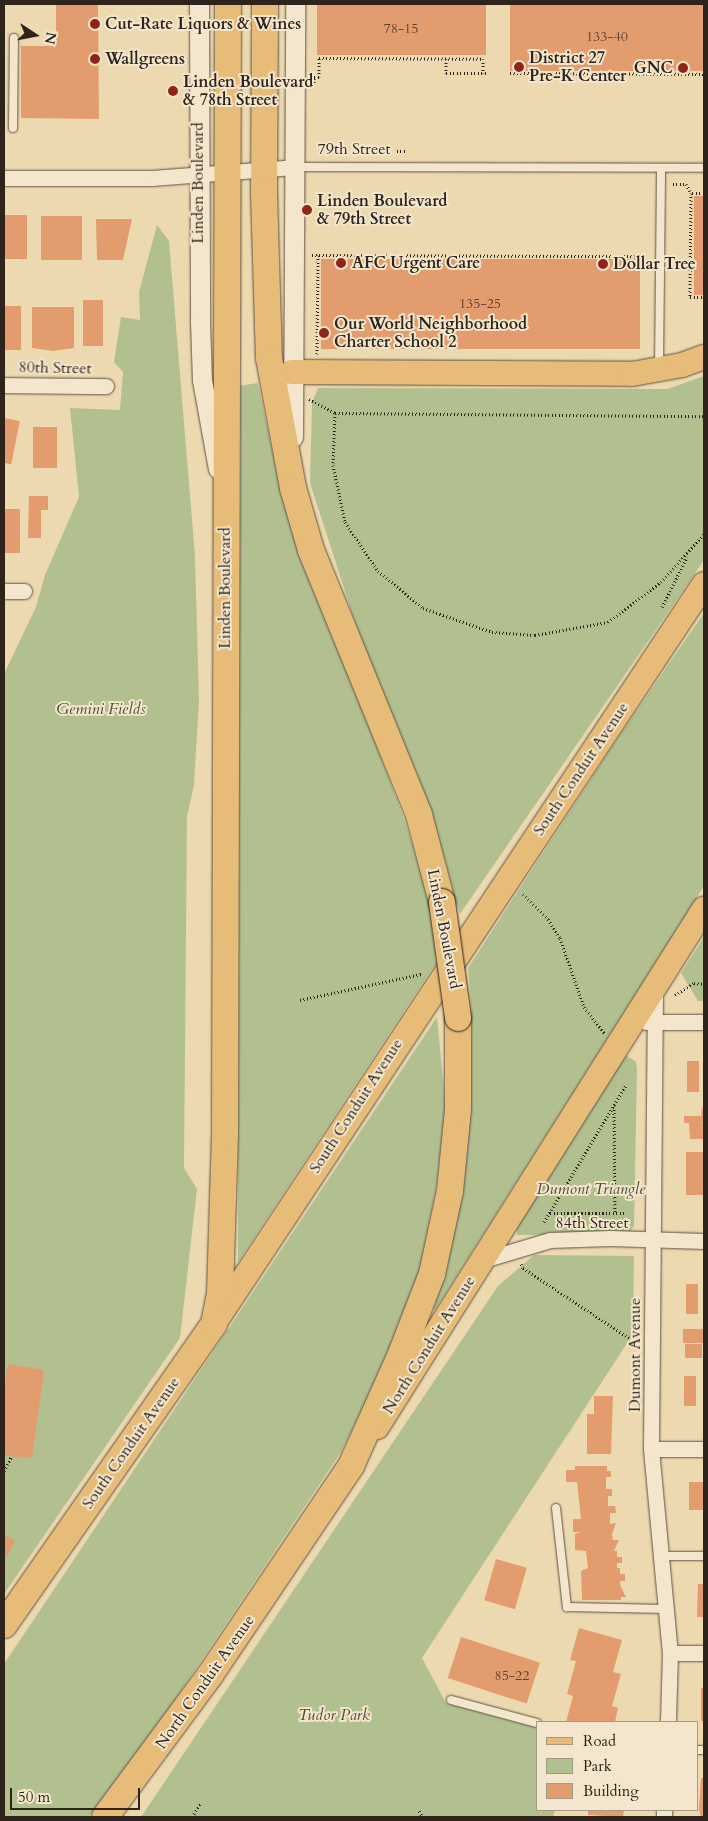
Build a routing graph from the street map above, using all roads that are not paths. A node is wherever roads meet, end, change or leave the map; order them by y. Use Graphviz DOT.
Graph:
graph roads {
  1 [pos="199,4"];
  2 [pos="228,4"];
  3 [pos="265,4"];
  4 [pos="295,4"];
  5 [pos="14,38"];
  6 [pos="13,128"];
  7 [pos="294,167"];
  8 [pos="661,168"];
  9 [pos="704,168"];
  10 [pos="264,170"];
  11 [pos="228,172"];
  12 [pos="198,174"];
  13 [pos="4,178"];
  14 [pos="704,357"];
  15 [pos="659,369"];
  16 [pos="282,372"];
  17 [pos="4,385"];
  18 [pos="106,386"];
  19 [pos="225,510"];
  20 [pos="704,584"];
  21 [pos="4,591"];
  22 [pos="24,591"];
  23 [pos="704,909"];
  24 [pos="643,1022"];
  25 [pos="704,1022"];
  26 [pos="704,1241"];
  27 [pos="653,1242"];
  28 [pos="483,1260"];
  29 [pos="214,1324"];
  30 [pos="651,1449"];
  31 [pos="704,1449"];
  32 [pos="351,1466"];
  33 [pos="556,1508"];
  34 [pos="661,1556"];
  35 [pos="704,1556"];
  36 [pos="666,1609"];
  37 [pos="4,1625"];
  38 [pos="670,1653"];
  39 [pos="704,1653"];
  40 [pos="451,1700"];
  41 [pos="668,1721"];
  42 [pos="536,1723"];
  43 [pos="141,1771"];
  44 [pos="104,1817"];
  45 [pos="114,1817"];
  1 -- 12 [label="street, Linden Boulevard"];
  2 -- 11 [label="highway, Linden Boulevard"];
  3 -- 10 [label="highway, Linden Boulevard"];
  4 -- 7 [label="street, Linden Boulevard"];
  5 -- 6 [label="lane"];
  7 -- 8 [label="lane, 79th Street"];
  7 -- 10 [label="street, 79th Street"];
  7 -- 16 [label="street, Linden Boulevard"];
  8 -- 9 [label="lane, 79th Street"];
  8 -- 15 [label="lane"];
  10 -- 11 [label="street, 79th Street"];
  10 -- 16 [label="highway, Linden Boulevard"];
  11 -- 12 [label="street, 79th Street"];
  11 -- 19 [label="highway, Linden Boulevard"];
  12 -- 13 [label="street, 79th Street"];
  12 -- 19 [label="street, Linden Boulevard"];
  14 -- 15 [label="main road"];
  15 -- 16 [label="main road"];
  16 -- 32 [label="highway, Linden Boulevard, bridge"];
  17 -- 18 [label="street, 80th Street"];
  19 -- 29 [label="highway, Linden Boulevard"];
  20 -- 29 [label="main road, South Conduit Avenue"];
  21 -- 22 [label="street"];
  23 -- 24 [label="main road, North Conduit Avenue"];
  24 -- 25 [label="street"];
  24 -- 27 [label="street, Dumont Avenue"];
  24 -- 28 [label="main road, North Conduit Avenue"];
  26 -- 27 [label="street, 84th Street"];
  27 -- 28 [label="street, 84th Street"];
  27 -- 30 [label="street, Dumont Avenue"];
  28 -- 32 [label="main road, North Conduit Avenue"];
  29 -- 37 [label="highway, South Conduit Avenue"];
  30 -- 31 [label="street"];
  30 -- 34 [label="street, Dumont Avenue"];
  32 -- 43 [label="highway, North Conduit Avenue"];
  33 -- 36 [label="lane"];
  34 -- 35 [label="lane"];
  34 -- 36 [label="street, Dumont Avenue"];
  36 -- 38 [label="street, Dumont Avenue"];
  38 -- 39 [label="street"];
  38 -- 41 [label="street, Dumont Avenue"];
  40 -- 42 [label="lane"];
  43 -- 44 [label="highway, North Conduit Avenue"];
  43 -- 45 [label="street, North Conduit Avenue"];
}
